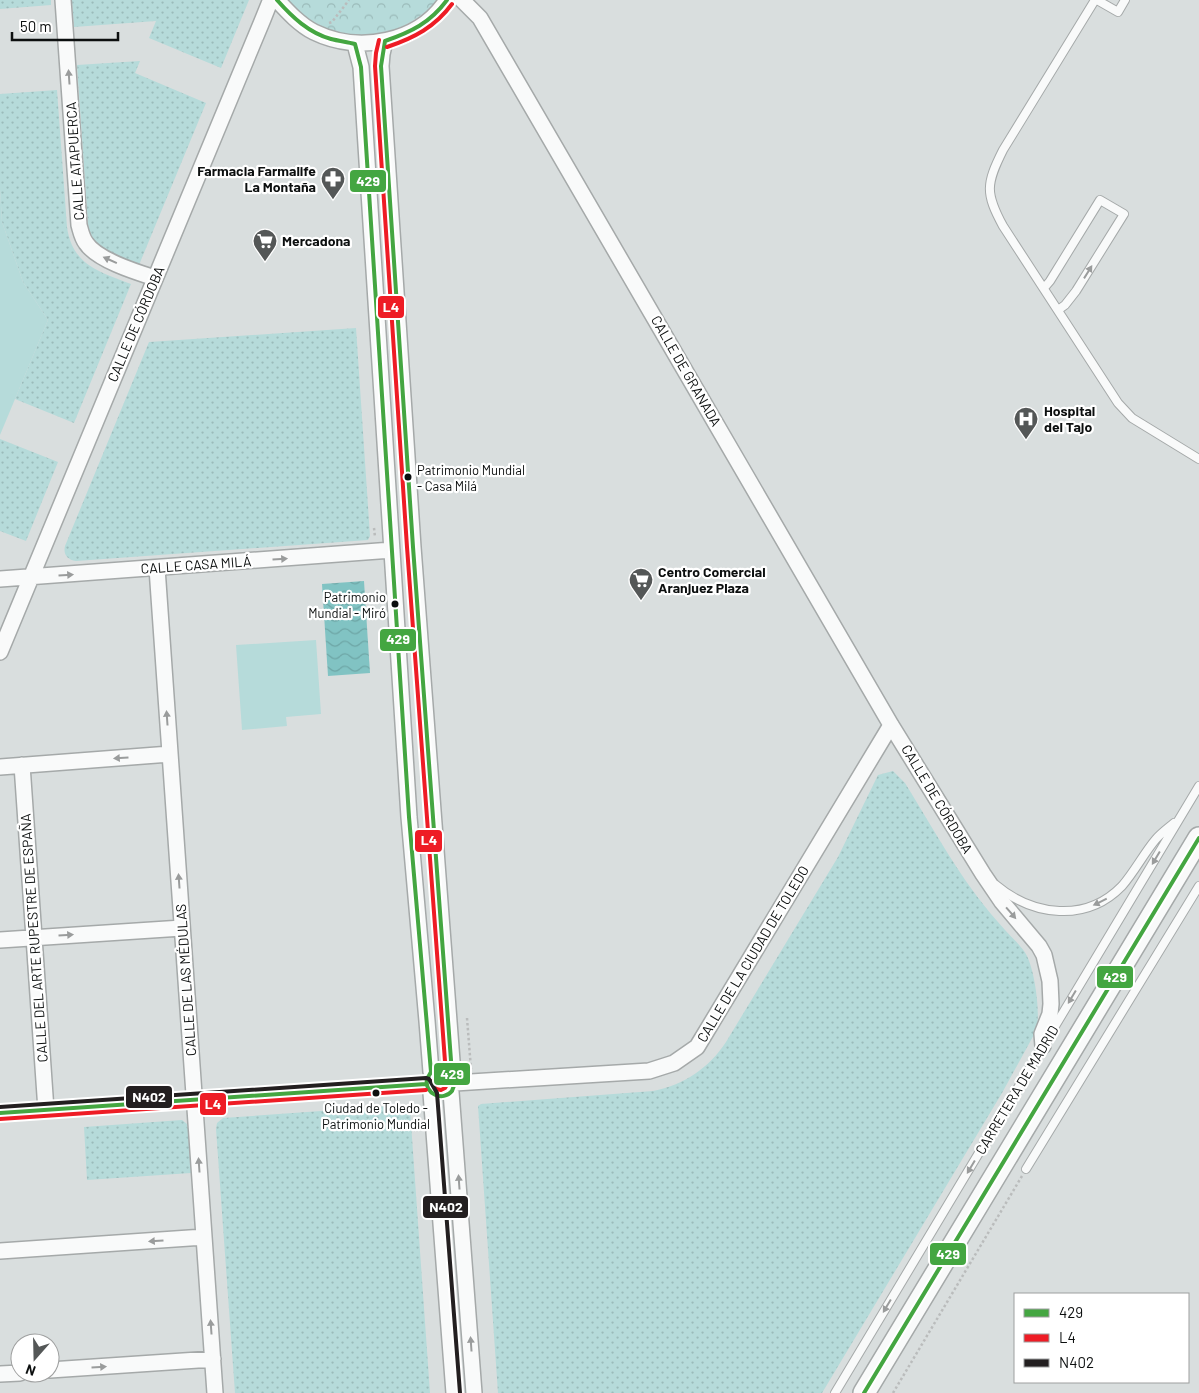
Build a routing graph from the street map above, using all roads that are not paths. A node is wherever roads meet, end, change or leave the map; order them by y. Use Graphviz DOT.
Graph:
graph roads {
  1 [pos="63,0"];
  2 [pos="276,0"];
  3 [pos="447,0"];
  4 [pos="462,0"];
  5 [pos="1096,0"];
  6 [pos="1125,0"];
  7 [pos="385,41"];
  8 [pos="354,44"];
  9 [pos="155,278"];
  10 [pos="1044,288"];
  11 [pos="1058,310"];
  12 [pos="1199,459"];
  13 [pos="392,550"];
  14 [pos="157,568"];
  15 [pos="30,578"];
  16 [pos="0,579"];
  17 [pos="0,652"];
  18 [pos="892,725"];
  19 [pos="170,754"];
  20 [pos="22,765"];
  21 [pos="0,767"];
  22 [pos="1199,786"];
  23 [pos="1181,817"];
  24 [pos="1199,838"];
  25 [pos="983,874"];
  26 [pos="1199,886"];
  27 [pos="182,928"];
  28 [pos="34,938"];
  29 [pos="0,940"];
  30 [pos="1043,1046"];
  31 [pos="429,1083"];
  32 [pos="453,1083"];
  33 [pos="195,1100"];
  34 [pos="46,1110"];
  35 [pos="0,1113"];
  36 [pos="1026,1169"];
  37 [pos="204,1237"];
  38 [pos="0,1252"];
  39 [pos="213,1359"];
  40 [pos="60,1369"];
  41 [pos="215,1393"];
  42 [pos="454,1393"];
  43 [pos="474,1393"];
  44 [pos="835,1393"];
  45 [pos="864,1393"];
  9 -- 1 [label="street, CALLE ATAPUERCA, one-way"];
  2 -- 8 [label="street"];
  2 -- 9 [label="street, CALLE DE CÓRDOBA"];
  3 -- 7 [label="street"];
  4 -- 18 [label="street, CALLE DE GRANADA"];
  5 -- 6 [label="lane"];
  5 -- 10 [label="lane"];
  7 -- 8 [label="street"];
  7 -- 32 [label="street"];
  8 -- 13 [label="street"];
  9 -- 15 [label="street, CALLE DE CÓRDOBA"];
  10 -- 11 [label="lane"];
  11 -- 10 [label="lane, one-way"];
  11 -- 12 [label="lane"];
  14 -- 13 [label="street, CALLE CASA MILÁ, one-way"];
  13 -- 31 [label="street"];
  15 -- 14 [label="street, CALLE CASA MILÁ, one-way"];
  19 -- 14 [label="street, CALLE DE LAS MÉDULAS, one-way"];
  15 -- 16 [label="street, CALLE CASA MILÁ"];
  15 -- 17 [label="street, CALLE DE CÓRDOBA"];
  18 -- 25 [label="street, CALLE DE CÓRDOBA"];
  18 -- 32 [label="street, CALLE DE LA CIUDAD DE TOLEDO"];
  19 -- 20 [label="street, one-way"];
  27 -- 19 [label="street, CALLE DE LAS MÉDULAS, one-way"];
  20 -- 21 [label="street"];
  20 -- 28 [label="street, CALLE DEL ARTE RUPESTRE DE ESPAÑA"];
  22 -- 23 [label="lane, CARRETERA DE MADRID"];
  23 -- 25 [label="lane, CALLE DE CÓRDOBA, one-way"];
  23 -- 30 [label="lane, CARRETERA DE MADRID, one-way"];
  24 -- 45 [label="main road"];
  25 -- 30 [label="street, CALLE DE CÓRDOBA, one-way"];
  26 -- 36 [label="lane"];
  28 -- 27 [label="street, one-way"];
  27 -- 33 [label="street, CALLE DE LAS MÉDULAS"];
  28 -- 29 [label="street"];
  28 -- 34 [label="street, CALLE DEL ARTE RUPESTRE DE ESPAÑA"];
  30 -- 44 [label="lane, CARRETERA DE MADRID, one-way"];
  31 -- 32 [label="street"];
  31 -- 32 [label="street"];
  31 -- 33 [label="street"];
  31 -- 42 [label="street"];
  43 -- 32 [label="street, one-way"];
  33 -- 34 [label="street"];
  37 -- 33 [label="street, CALLE DE LAS MÉDULAS, one-way"];
  34 -- 35 [label="street"];
  37 -- 38 [label="street, one-way"];
  39 -- 37 [label="street, CALLE DE LAS MÉDULAS, one-way"];
  40 -- 39 [label="street, one-way"];
  39 -- 41 [label="street, CALLE DE LAS MÉDULAS"];
}
